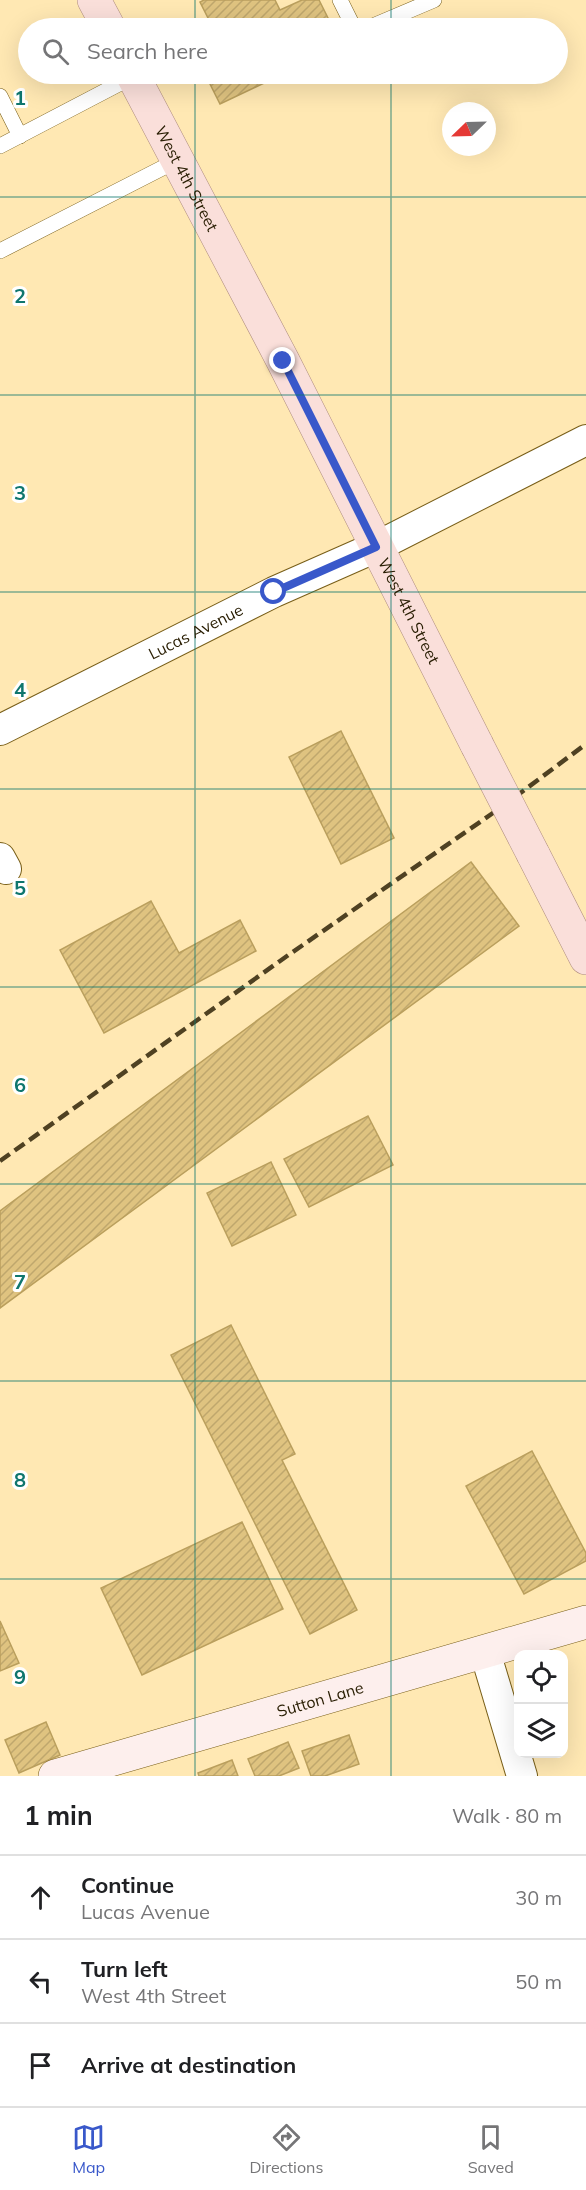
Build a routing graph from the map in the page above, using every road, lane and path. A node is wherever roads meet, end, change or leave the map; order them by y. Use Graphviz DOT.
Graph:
graph roads {
  1 [pos="94,0"];
  2 [pos="340,0"];
  3 [pos="434,0"];
  4 [pos="413,4"];
  5 [pos="104,18"];
  6 [pos="349,18"];
  7 [pos="387,18"];
  8 [pos="116,84"];
  9 [pos="138,84"];
  10 [pos="0,96"];
  11 [pos="20,136"];
  12 [pos="0,146"];
  13 [pos="178,160"];
  14 [pos="0,250"];
  15 [pos="586,440"];
  16 [pos="376,547"];
  17 [pos="0,730"];
  18 [pos="586,958"];
  19 [pos="586,1622"];
  20 [pos="485,1652"];
  21 [pos="55,1776"];
  22 [pos="522,1776"];
  1 -- 5 [label="main road"];
  2 -- 6 [label="lane"];
  3 -- 4 [label="lane"];
  4 -- 7 [label="lane"];
  8 -- 11 [label="lane"];
  9 -- 13 [label="main road, West 4th Street"];
  10 -- 11 [label="lane"];
  11 -- 12 [label="lane"];
  13 -- 14 [label="lane"];
  13 -- 16 [label="main road, West 4th Street"];
  15 -- 16 [label="street, Lucas Avenue"];
  16 -- 17 [label="street, Lucas Avenue"];
  16 -- 18 [label="main road, West 4th Street, bridge"];
  19 -- 20 [label="street, Sutton Lane"];
  20 -- 21 [label="street, Sutton Lane"];
  20 -- 22 [label="street"];
}
